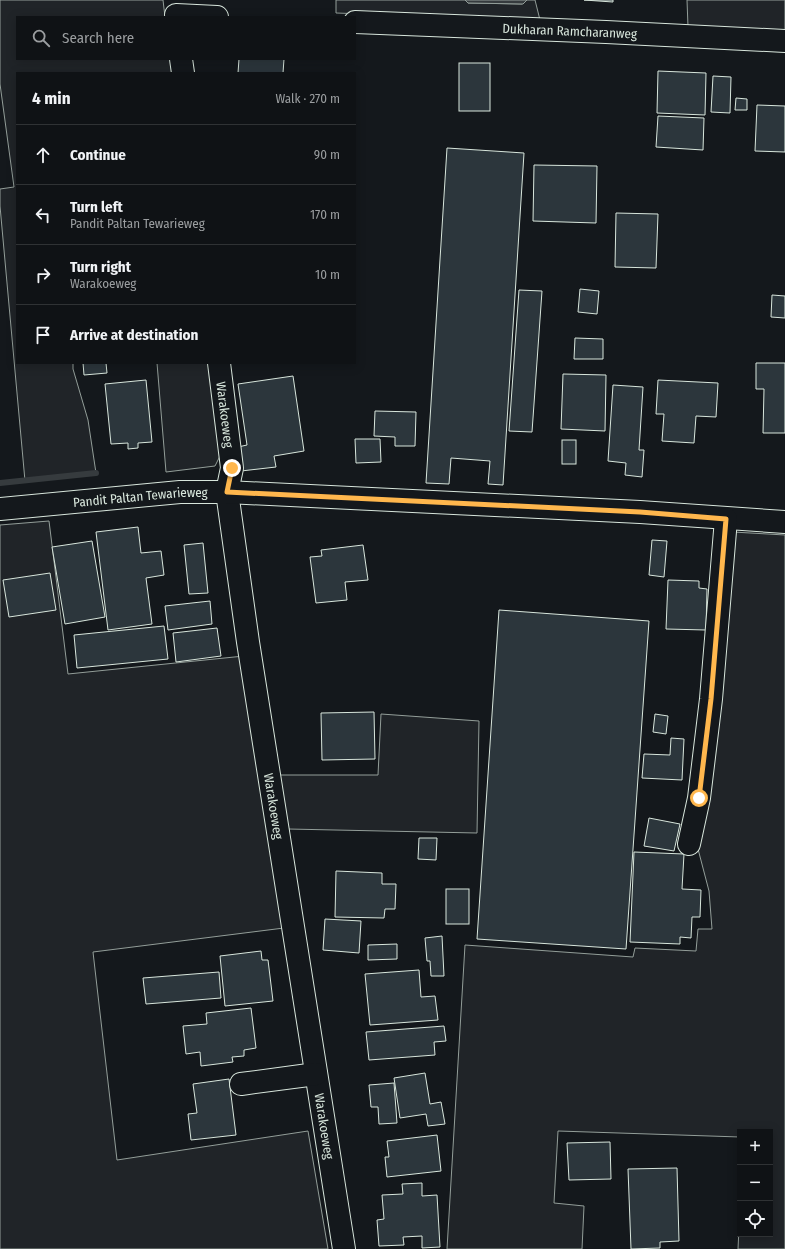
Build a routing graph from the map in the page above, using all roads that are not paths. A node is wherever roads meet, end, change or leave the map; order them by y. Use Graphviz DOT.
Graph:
graph roads {
  1 [pos="175,11"];
  2 [pos="210,16"];
  3 [pos="356,22"];
  4 [pos="785,41"];
  5 [pos="182,60"];
  6 [pos="183,72"];
  7 [pos="219,364"];
  8 [pos="227,492"];
  9 [pos="0,509"];
  10 [pos="726,519"];
  11 [pos="785,522"];
  12 [pos="689,844"];
  13 [pos="316,1074"];
  14 [pos="241,1084"];
  15 [pos="344,1249"];
  1 -- 2 [label="street"];
  3 -- 4 [label="street, Dukharan Ramcharanweg"];
  5 -- 6 [label="street"];
  7 -- 8 [label="street, Warakoeweg"];
  8 -- 9 [label="street, Pandit Paltan Tewarieweg"];
  8 -- 10 [label="street, Pandit Paltan Tewarieweg"];
  8 -- 13 [label="street, Warakoeweg"];
  10 -- 11 [label="street, Pandit Paltan Tewarieweg"];
  10 -- 12 [label="street"];
  13 -- 14 [label="street"];
  13 -- 15 [label="street, Warakoeweg"];
}
